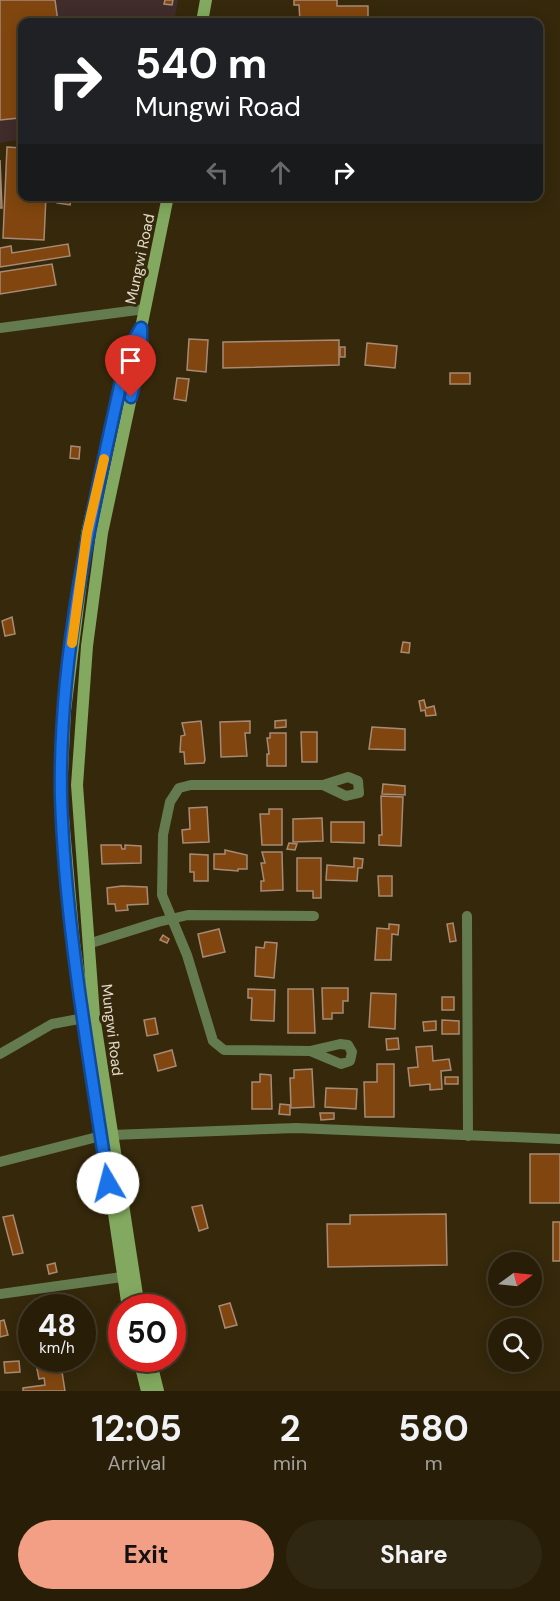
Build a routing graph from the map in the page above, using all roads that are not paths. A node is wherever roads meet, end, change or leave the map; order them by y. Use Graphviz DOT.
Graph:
graph roads {
  1 [pos="206,0"];
  2 [pos="203,18"];
  3 [pos="167,201"];
  4 [pos="144,309"];
  5 [pos="0,328"];
  6 [pos="141,328"];
  7 [pos="323,785"];
  8 [pos="314,916"];
  9 [pos="467,916"];
  10 [pos="171,918"];
  11 [pos="88,944"];
  12 [pos="84,1018"];
  13 [pos="310,1051"];
  14 [pos="0,1054"];
  15 [pos="106,1136"];
  16 [pos="468,1136"];
  17 [pos="560,1139"];
  18 [pos="0,1162"];
  19 [pos="122,1277"];
  20 [pos="0,1294"];
  21 [pos="125,1294"];
  22 [pos="136,1294"];
  23 [pos="142,1372"];
  24 [pos="153,1372"];
  25 [pos="147,1391"];
  26 [pos="158,1391"];
  1 -- 2 [label="main road"];
  3 -- 4 [label="main road, Mungwi Road"];
  4 -- 5 [label="street"];
  4 -- 6 [label="main road, Mungwi Road"];
  6 -- 11 [label="main road, Mungwi Road"];
  6 -- 12 [label="main road, Mungwi Road"];
  7 -- 10 [label="street"];
  8 -- 10 [label="street"];
  9 -- 16 [label="street"];
  10 -- 11 [label="street"];
  10 -- 13 [label="street"];
  11 -- 15 [label="main road, Mungwi Road"];
  12 -- 14 [label="street"];
  12 -- 15 [label="main road, Mungwi Road"];
  15 -- 16 [label="street"];
  15 -- 18 [label="street"];
  15 -- 19 [label="main road, Mungwi Road"];
  15 -- 22 [label="main road, Mungwi Road"];
  16 -- 17 [label="street"];
  19 -- 20 [label="street"];
  19 -- 21 [label="main road, Mungwi Road"];
  23 -- 25 [label="main road"];
  24 -- 26 [label="main road"];
}
